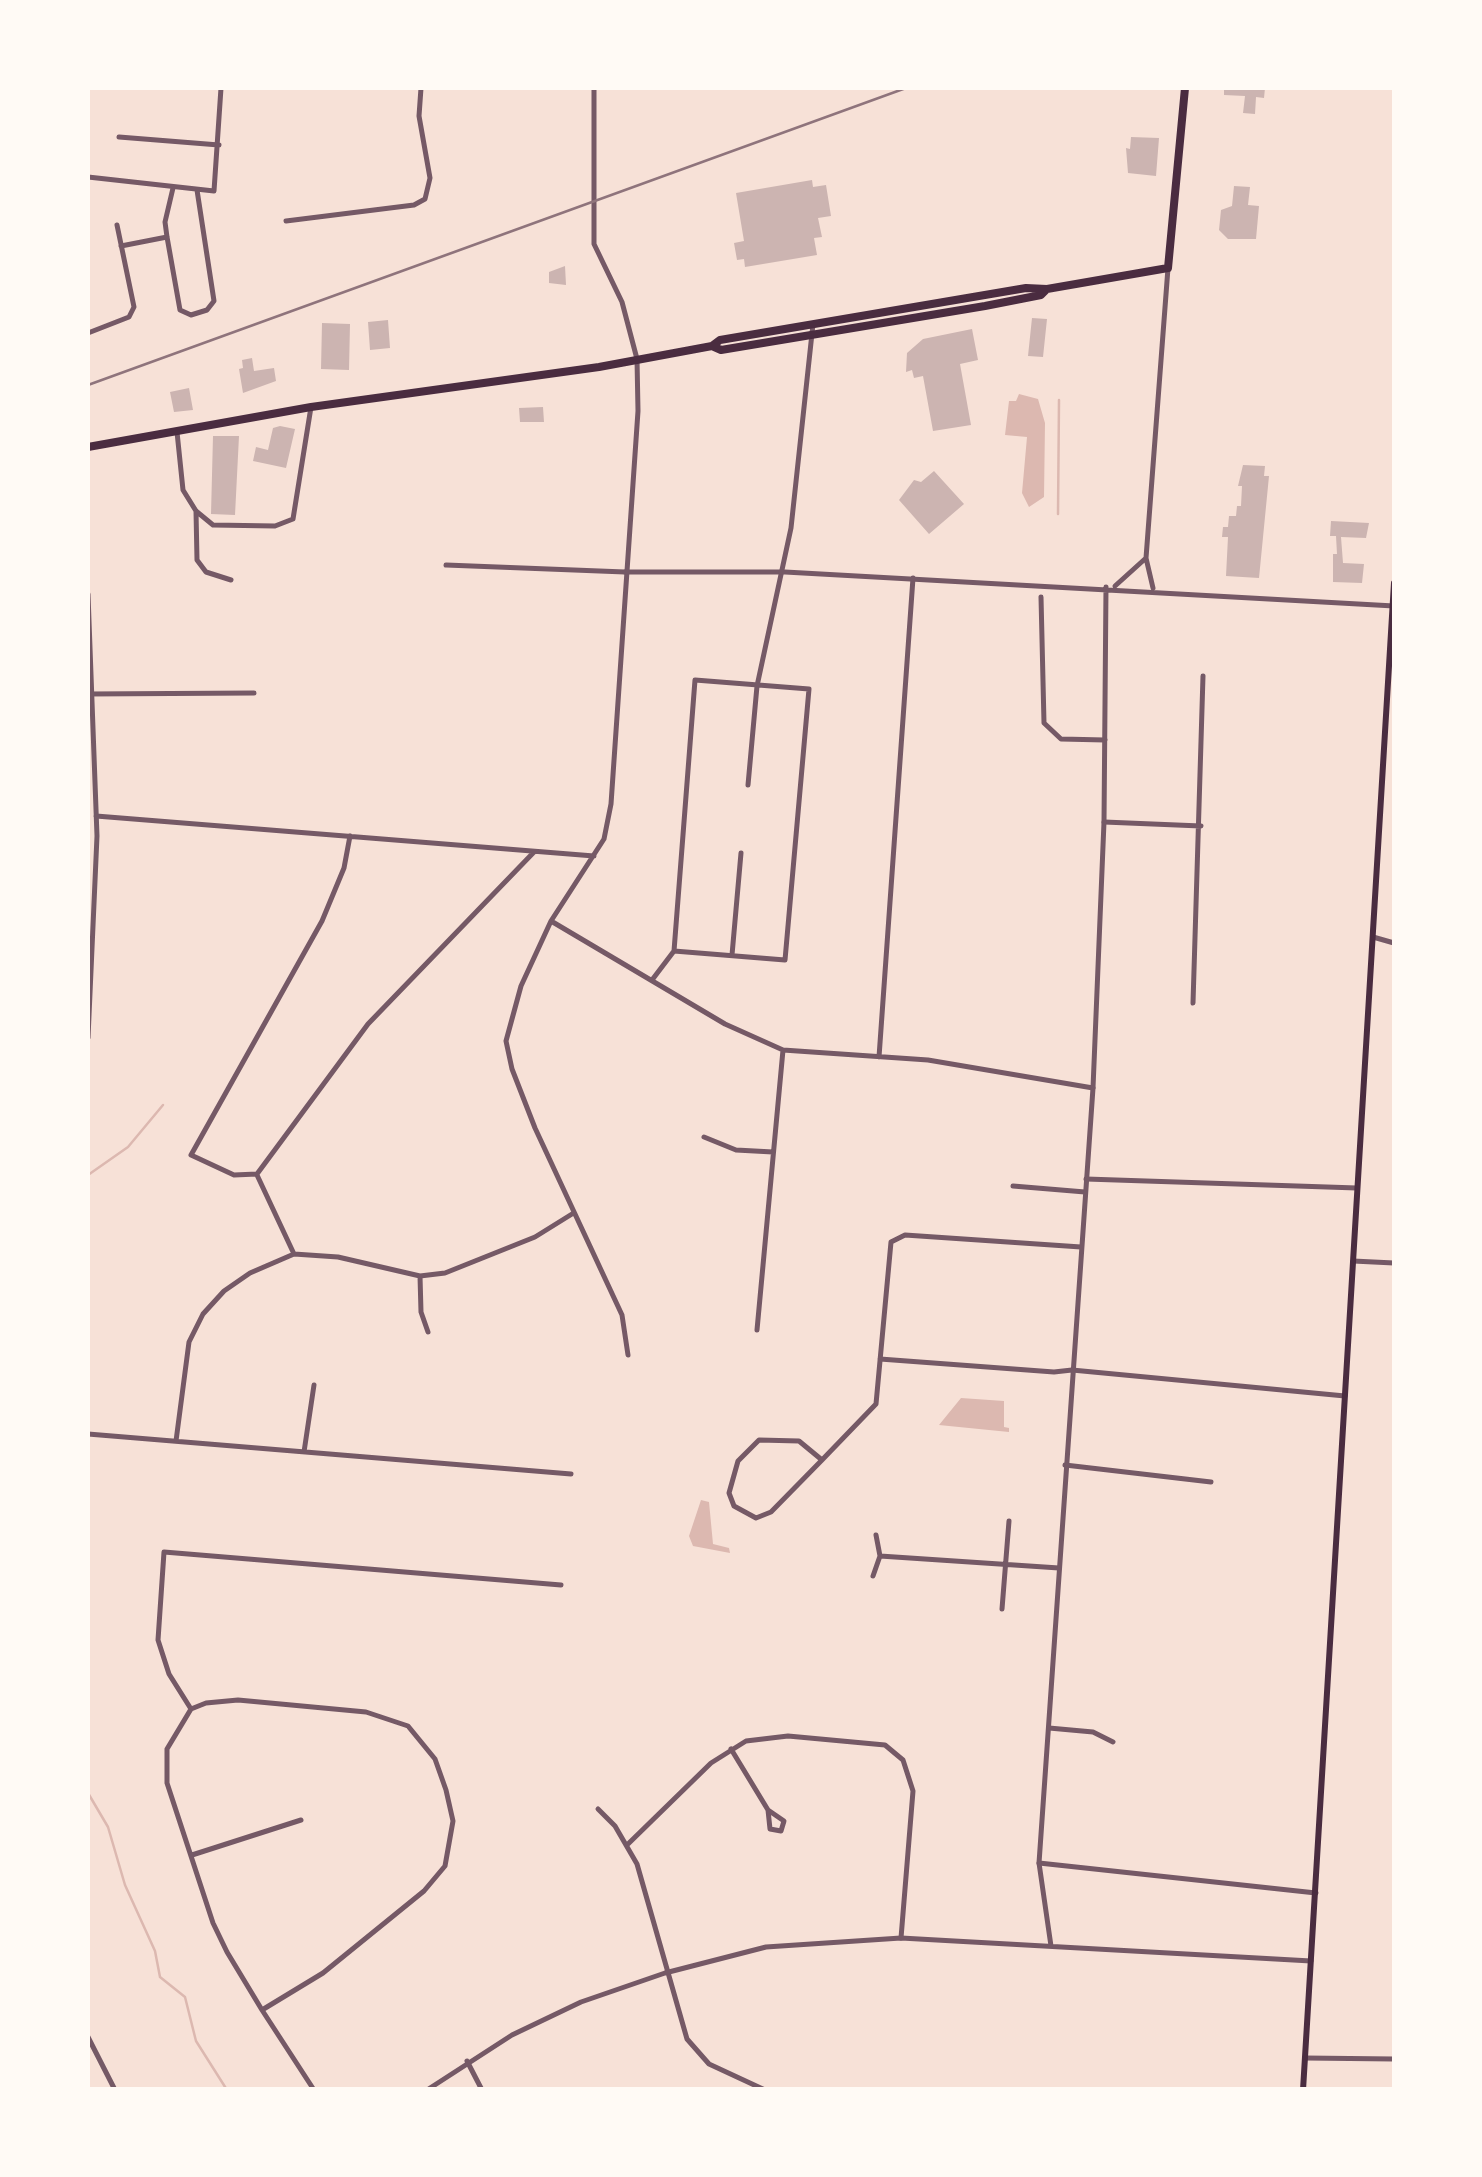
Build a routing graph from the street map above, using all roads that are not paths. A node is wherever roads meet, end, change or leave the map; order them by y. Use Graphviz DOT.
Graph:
graph roads {
  1 [pos="222,88"];
  2 [pos="421,88"];
  3 [pos="594,88"];
  4 [pos="1185,88"];
  5 [pos="119,137"];
  6 [pos="219,145"];
  7 [pos="88,178"];
  8 [pos="173,188"];
  9 [pos="198,190"];
  10 [pos="286,220"];
  11 [pos="117,225"];
  12 [pos="167,236"];
  13 [pos="121,246"];
  14 [pos="1168,268"];
  15 [pos="1047,289"];
  16 [pos="813,324"];
  17 [pos="88,332"];
  18 [pos="812,336"];
  19 [pos="712,346"];
  20 [pos="637,359"];
  21 [pos="311,406"];
  22 [pos="176,429"];
  23 [pos="88,447"];
  24 [pos="196,511"];
  25 [pos="1146,558"];
  26 [pos="446,565"];
  27 [pos="625,572"];
  28 [pos="785,572"];
  29 [pos="913,578"];
  30 [pos="231,580"];
  31 [pos="1394,583"];
  32 [pos="1110,587"];
  33 [pos="1153,589"];
  34 [pos="88,594"];
  35 [pos="1041,596"];
  36 [pos="1394,606"];
  37 [pos="1204,676"];
  38 [pos="757,686"];
  39 [pos="254,693"];
  40 [pos="90,694"];
  41 [pos="1105,740"];
  42 [pos="748,785"];
  43 [pos="96,816"];
  44 [pos="1104,822"];
  45 [pos="88,826"];
  46 [pos="96,826"];
  47 [pos="1201,826"];
  48 [pos="350,836"];
  49 [pos="534,852"];
  50 [pos="741,854"];
  51 [pos="594,856"];
  52 [pos="551,921"];
  53 [pos="1374,937"];
  54 [pos="1394,943"];
  55 [pos="674,951"];
  56 [pos="732,955"];
  57 [pos="651,981"];
  58 [pos="1193,1003"];
  59 [pos="88,1038"];
  60 [pos="784,1050"];
  61 [pos="879,1057"];
  62 [pos="1093,1088"];
  63 [pos="704,1137"];
  64 [pos="773,1152"];
  65 [pos="256,1174"];
  66 [pos="1086,1179"];
  67 [pos="1013,1186"];
  68 [pos="1357,1188"];
  69 [pos="1084,1192"];
  70 [pos="572,1214"];
  71 [pos="1080,1247"];
  72 [pos="294,1254"];
  73 [pos="1353,1261"];
  74 [pos="1394,1263"];
  75 [pos="420,1276"];
  76 [pos="757,1330"];
  77 [pos="428,1332"];
  78 [pos="628,1355"];
  79 [pos="880,1359"];
  80 [pos="1072,1370"];
  81 [pos="314,1385"];
  82 [pos="1345,1396"];
  83 [pos="88,1434"];
  84 [pos="176,1441"];
  85 [pos="304,1452"];
  86 [pos="822,1460"];
  87 [pos="1065,1465"];
  88 [pos="570,1474"];
  89 [pos="1211,1482"];
  90 [pos="1009,1521"];
  91 [pos="876,1534"];
  92 [pos="880,1556"];
  93 [pos="1006,1565"];
  94 [pos="1059,1568"];
  95 [pos="873,1576"];
  96 [pos="561,1585"];
  97 [pos="1002,1609"];
  98 [pos="190,1709"];
  99 [pos="1049,1728"];
  100 [pos="1113,1742"];
  101 [pos="731,1749"];
  102 [pos="598,1810"];
  103 [pos="768,1810"];
  104 [pos="301,1820"];
  105 [pos="628,1844"];
  106 [pos="192,1855"];
  107 [pos="1039,1863"];
  108 [pos="1316,1893"];
  109 [pos="901,1938"];
  110 [pos="1051,1946"];
  111 [pos="1312,1961"];
  112 [pos="665,1972"];
  113 [pos="262,2010"];
  114 [pos="88,2037"];
  115 [pos="1305,2058"];
  116 [pos="1394,2059"];
  117 [pos="468,2061"];
  118 [pos="115,2090"];
  119 [pos="314,2090"];
  120 [pos="427,2090"];
  121 [pos="482,2090"];
  122 [pos="765,2090"];
  123 [pos="1304,2090"];
  1 -- 6 [label="street"];
  2 -- 10 [label="street"];
  3 -- 20 [label="street"];
  4 -- 14 [label="main road"];
  5 -- 6 [label="street"];
  6 -- 9 [label="street"];
  7 -- 8 [label="street"];
  8 -- 9 [label="street"];
  8 -- 12 [label="street"];
  9 -- 12 [label="street"];
  11 -- 13 [label="street"];
  12 -- 13 [label="street"];
  13 -- 17 [label="street"];
  14 -- 15 [label="main road"];
  14 -- 25 [label="street"];
  15 -- 16 [label="main road"];
  15 -- 18 [label="main road"];
  16 -- 18 [label="street"];
  16 -- 19 [label="main road"];
  18 -- 19 [label="main road"];
  18 -- 28 [label="street"];
  19 -- 20 [label="main road"];
  20 -- 21 [label="main road"];
  20 -- 27 [label="street"];
  21 -- 22 [label="main road"];
  21 -- 24 [label="street"];
  22 -- 23 [label="main road"];
  22 -- 24 [label="street"];
  24 -- 30 [label="street"];
  25 -- 32 [label="street"];
  25 -- 33 [label="street"];
  26 -- 27 [label="street"];
  27 -- 28 [label="street"];
  27 -- 51 [label="street"];
  28 -- 29 [label="street"];
  28 -- 38 [label="street"];
  29 -- 32 [label="street"];
  29 -- 61 [label="street"];
  31 -- 36 [label="main road"];
  32 -- 33 [label="street"];
  32 -- 41 [label="street"];
  33 -- 36 [label="street"];
  34 -- 40 [label="street"];
  35 -- 41 [label="street"];
  36 -- 53 [label="main road"];
  37 -- 47 [label="street"];
  38 -- 42 [label="street"];
  38 -- 55 [label="street"];
  38 -- 56 [label="street"];
  39 -- 40 [label="street"];
  40 -- 43 [label="street"];
  41 -- 44 [label="street"];
  43 -- 46 [label="street"];
  43 -- 48 [label="street"];
  44 -- 47 [label="street"];
  44 -- 62 [label="street"];
  45 -- 46 [label="street"];
  46 -- 59 [label="street"];
  47 -- 58 [label="street"];
  48 -- 49 [label="street"];
  48 -- 65 [label="street"];
  49 -- 51 [label="street"];
  49 -- 65 [label="street"];
  50 -- 56 [label="street"];
  51 -- 52 [label="street"];
  52 -- 57 [label="street"];
  52 -- 70 [label="street"];
  53 -- 54 [label="street"];
  53 -- 68 [label="main road"];
  55 -- 56 [label="street"];
  55 -- 57 [label="street"];
  57 -- 60 [label="street"];
  60 -- 61 [label="street"];
  60 -- 64 [label="street"];
  61 -- 62 [label="street"];
  62 -- 66 [label="street"];
  63 -- 64 [label="street"];
  64 -- 76 [label="street"];
  65 -- 72 [label="street"];
  66 -- 68 [label="street"];
  66 -- 69 [label="street"];
  67 -- 69 [label="street"];
  68 -- 73 [label="main road"];
  69 -- 71 [label="street"];
  70 -- 75 [label="street"];
  70 -- 78 [label="street"];
  71 -- 79 [label="street"];
  71 -- 80 [label="street"];
  72 -- 75 [label="street"];
  72 -- 84 [label="street"];
  73 -- 74 [label="street"];
  73 -- 82 [label="main road"];
  75 -- 77 [label="street"];
  79 -- 80 [label="street"];
  79 -- 86 [label="street"];
  80 -- 82 [label="street"];
  80 -- 87 [label="street"];
  81 -- 85 [label="street"];
  82 -- 108 [label="main road"];
  83 -- 84 [label="street"];
  84 -- 85 [label="street"];
  85 -- 88 [label="street"];
  86 -- 86 [label="street"];
  87 -- 89 [label="street"];
  87 -- 94 [label="street"];
  90 -- 93 [label="street"];
  91 -- 92 [label="street"];
  92 -- 93 [label="street"];
  92 -- 95 [label="street"];
  93 -- 94 [label="street"];
  93 -- 97 [label="street"];
  94 -- 99 [label="street"];
  96 -- 98 [label="street"];
  98 -- 106 [label="street"];
  98 -- 113 [label="street"];
  99 -- 100 [label="street"];
  99 -- 107 [label="street"];
  101 -- 103 [label="street"];
  101 -- 105 [label="street"];
  101 -- 109 [label="street"];
  102 -- 105 [label="street"];
  103 -- 103 [label="street"];
  104 -- 106 [label="street"];
  105 -- 112 [label="street"];
  106 -- 113 [label="street"];
  107 -- 108 [label="street"];
  107 -- 110 [label="street"];
  108 -- 111 [label="main road"];
  109 -- 110 [label="street"];
  109 -- 112 [label="street"];
  110 -- 111 [label="street"];
  111 -- 115 [label="main road"];
  112 -- 117 [label="street"];
  112 -- 122 [label="street"];
  113 -- 119 [label="street"];
  114 -- 118 [label="street"];
  115 -- 116 [label="street"];
  115 -- 123 [label="main road"];
  117 -- 120 [label="street"];
  117 -- 121 [label="street"];
}
